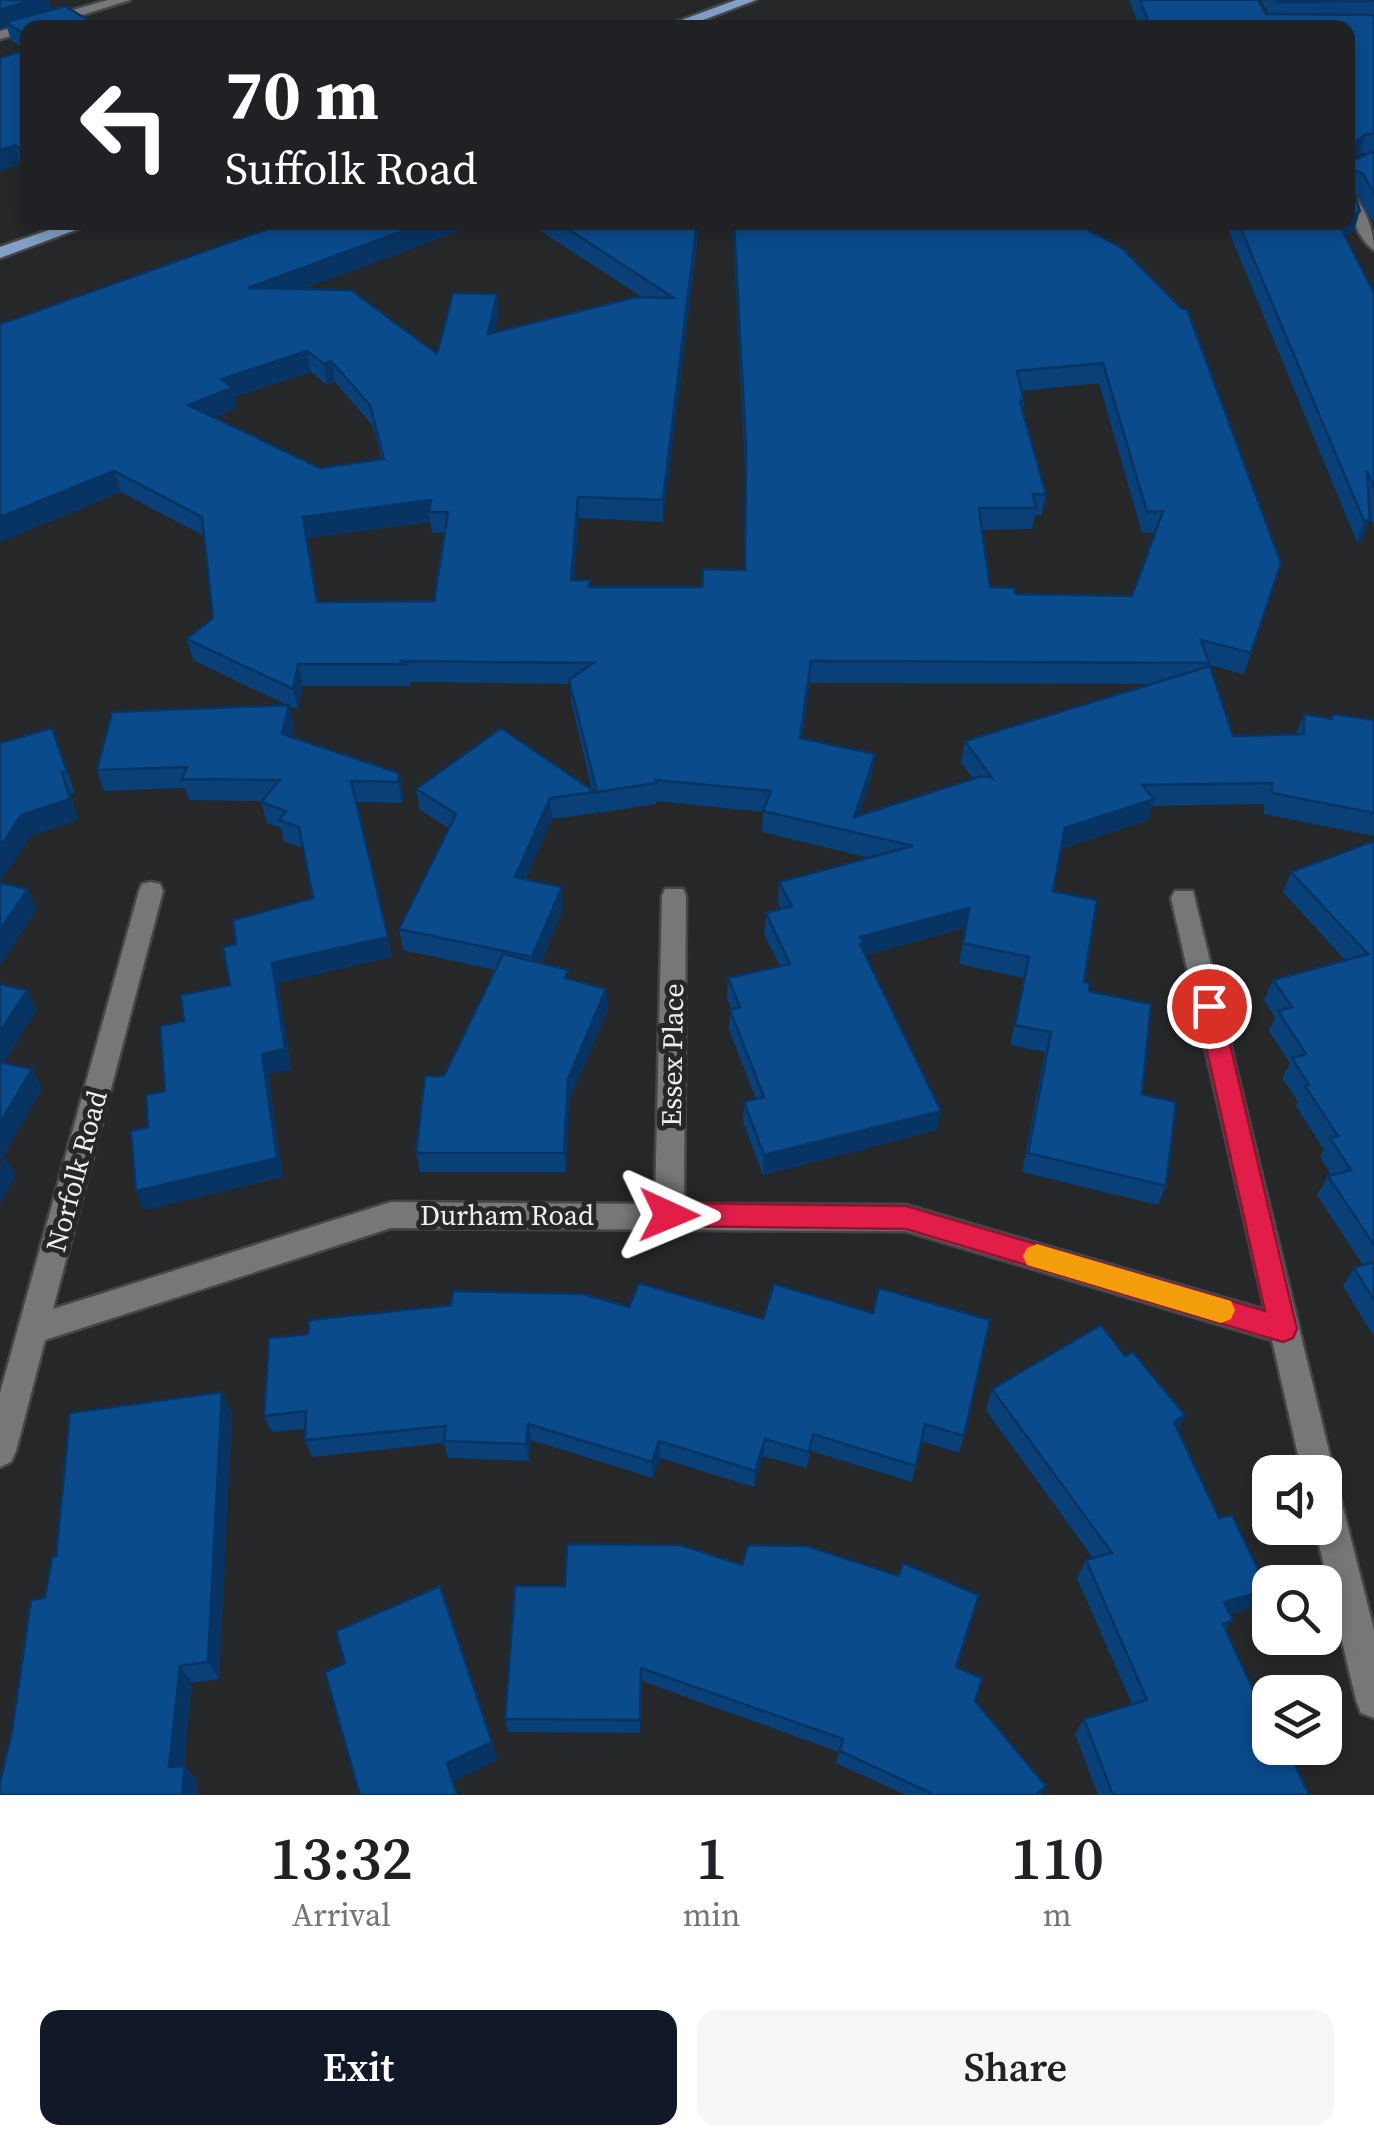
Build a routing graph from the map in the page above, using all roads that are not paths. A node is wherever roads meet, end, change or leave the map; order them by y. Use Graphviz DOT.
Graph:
graph roads {
  1 [pos="123,0"];
  2 [pos="748,0"];
  3 [pos="53,20"];
  4 [pos="690,20"];
  5 [pos="1355,209"];
  6 [pos="65,230"];
  7 [pos="1374,246"];
  8 [pos="0,252"];
  9 [pos="151,892"];
  10 [pos="674,896"];
  11 [pos="1184,898"];
  12 [pos="669,1215"];
  13 [pos="1283,1329"];
  14 [pos="33,1330"];
  15 [pos="0,1451"];
  16 [pos="1314,1455"];
  17 [pos="1336,1545"];
  18 [pos="1374,1700"];
  1 -- 3 [label="street"];
  2 -- 4 [label="main road"];
  5 -- 7 [label="lane"];
  6 -- 8 [label="main road"];
  9 -- 14 [label="street, Norfolk Road"];
  10 -- 12 [label="street, Essex Place"];
  11 -- 13 [label="street"];
  12 -- 13 [label="street, Durham Road"];
  12 -- 14 [label="street, Durham Road"];
  13 -- 16 [label="street"];
  14 -- 15 [label="street, Norfolk Road"];
  17 -- 18 [label="street"];
}
